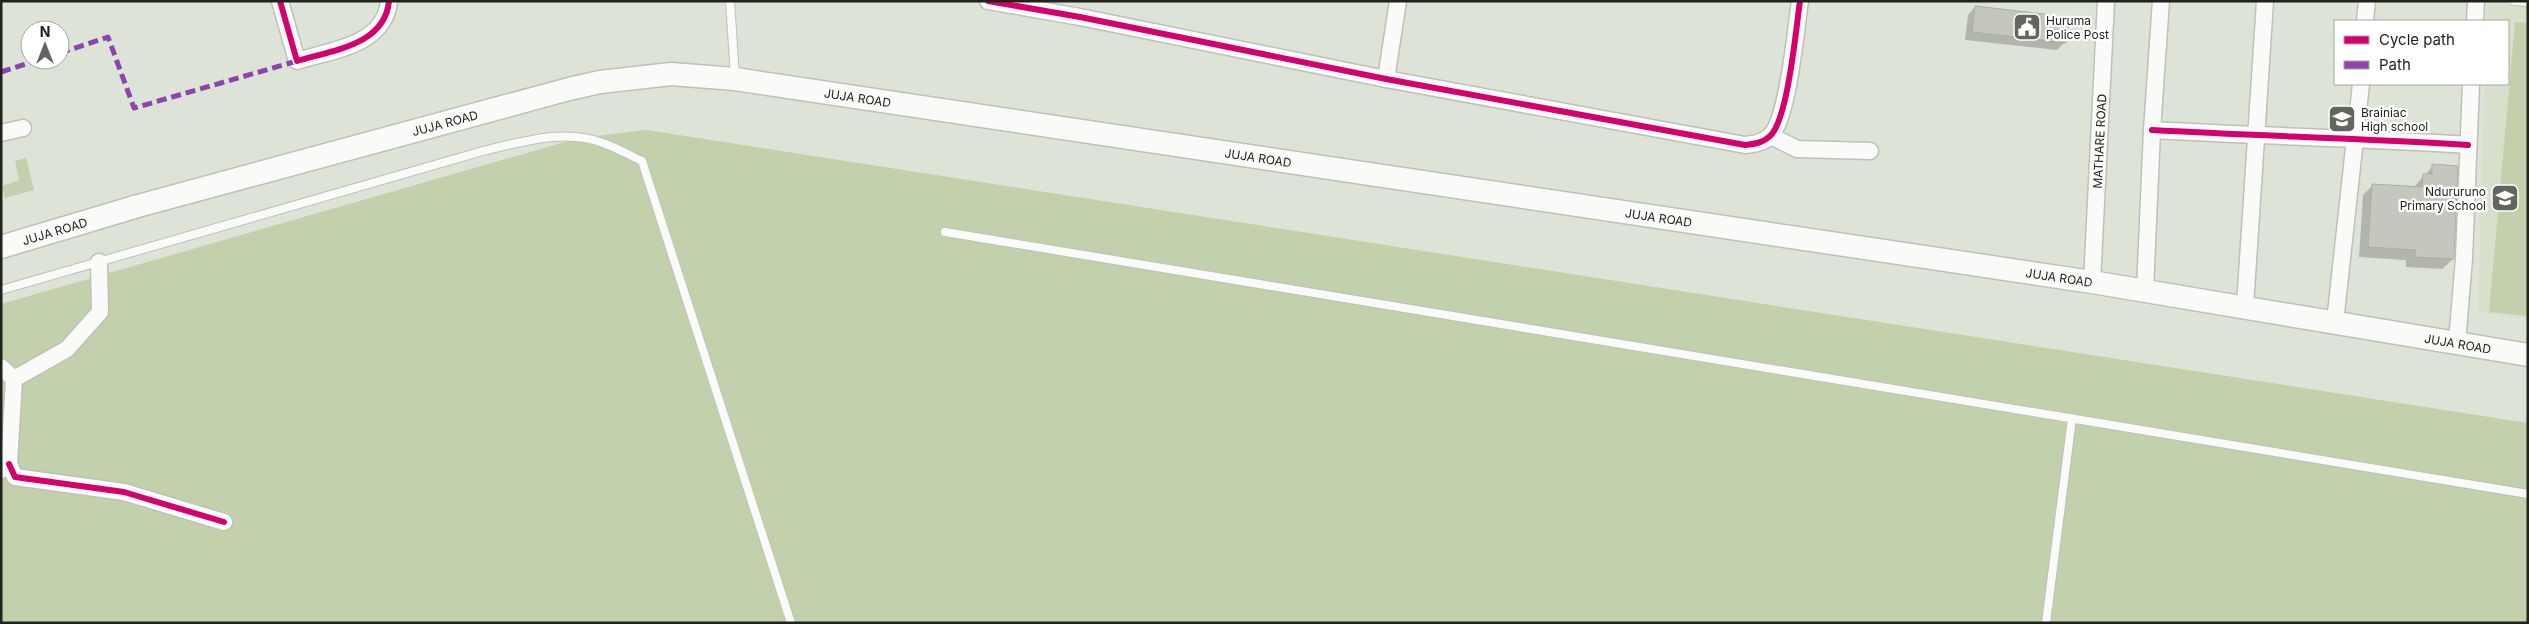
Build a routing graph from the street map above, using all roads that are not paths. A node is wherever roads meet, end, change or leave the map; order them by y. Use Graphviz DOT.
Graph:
graph roads {
  1 [pos="280,1"];
  2 [pos="389,1"];
  3 [pos="730,1"];
  4 [pos="988,1"];
  5 [pos="1398,1"];
  6 [pos="1800,1"];
  7 [pos="2106,1"];
  8 [pos="2161,1"];
  9 [pos="2265,1"];
  10 [pos="2367,1"];
  11 [pos="2476,1"];
  12 [pos="2514,1"];
  13 [pos="2528,2"];
  14 [pos="2365,20"];
  15 [pos="2475,20"];
  16 [pos="735,79"];
  17 [pos="1386,79"];
  18 [pos="2361,85"];
  19 [pos="2471,85"];
  20 [pos="24,128"];
  21 [pos="2152,130"];
  22 [pos="1,133"];
  23 [pos="1771,136"];
  24 [pos="2257,136"];
  25 [pos="2356,138"];
  26 [pos="2468,145"];
  27 [pos="1870,151"];
  28 [pos="945,232"];
  29 [pos="1,247"];
  30 [pos="99,262"];
  31 [pos="2092,282"];
  32 [pos="1,290"];
  33 [pos="2146,290"];
  34 [pos="2245,306"];
  35 [pos="2334,322"];
  36 [pos="2457,343"];
  37 [pos="2528,355"];
  38 [pos="1,368"];
  39 [pos="14,379"];
  40 [pos="2072,418"];
  41 [pos="5,467"];
  42 [pos="2528,494"];
  43 [pos="224,522"];
  44 [pos="790,623"];
  45 [pos="2046,623"];
  1 -- 2 [label="street"];
  3 -- 16 [label="lane"];
  4 -- 17 [label="street"];
  5 -- 17 [label="street"];
  6 -- 23 [label="street"];
  7 -- 31 [label="street, MATHARE ROAD"];
  8 -- 21 [label="street"];
  9 -- 24 [label="street"];
  10 -- 14 [label="street"];
  11 -- 15 [label="street"];
  12 -- 13 [label="lane"];
  16 -- 29 [label="main road, JUJA ROAD"];
  16 -- 31 [label="main road, JUJA ROAD"];
  17 -- 23 [label="street"];
  18 -- 25 [label="street"];
  19 -- 26 [label="street"];
  20 -- 22 [label="street"];
  21 -- 24 [label="street"];
  21 -- 33 [label="street"];
  23 -- 27 [label="street"];
  24 -- 25 [label="street"];
  24 -- 34 [label="street"];
  25 -- 26 [label="street"];
  25 -- 35 [label="street"];
  26 -- 36 [label="street"];
  28 -- 40 [label="lane"];
  30 -- 32 [label="lane"];
  30 -- 39 [label="street"];
  30 -- 44 [label="lane"];
  31 -- 33 [label="main road, JUJA ROAD"];
  33 -- 34 [label="main road, JUJA ROAD"];
  34 -- 35 [label="main road, JUJA ROAD"];
  35 -- 36 [label="main road, JUJA ROAD"];
  36 -- 37 [label="main road, JUJA ROAD"];
  38 -- 39 [label="street"];
  39 -- 41 [label="street"];
  40 -- 42 [label="lane"];
  40 -- 45 [label="lane"];
  41 -- 43 [label="street"];
}
